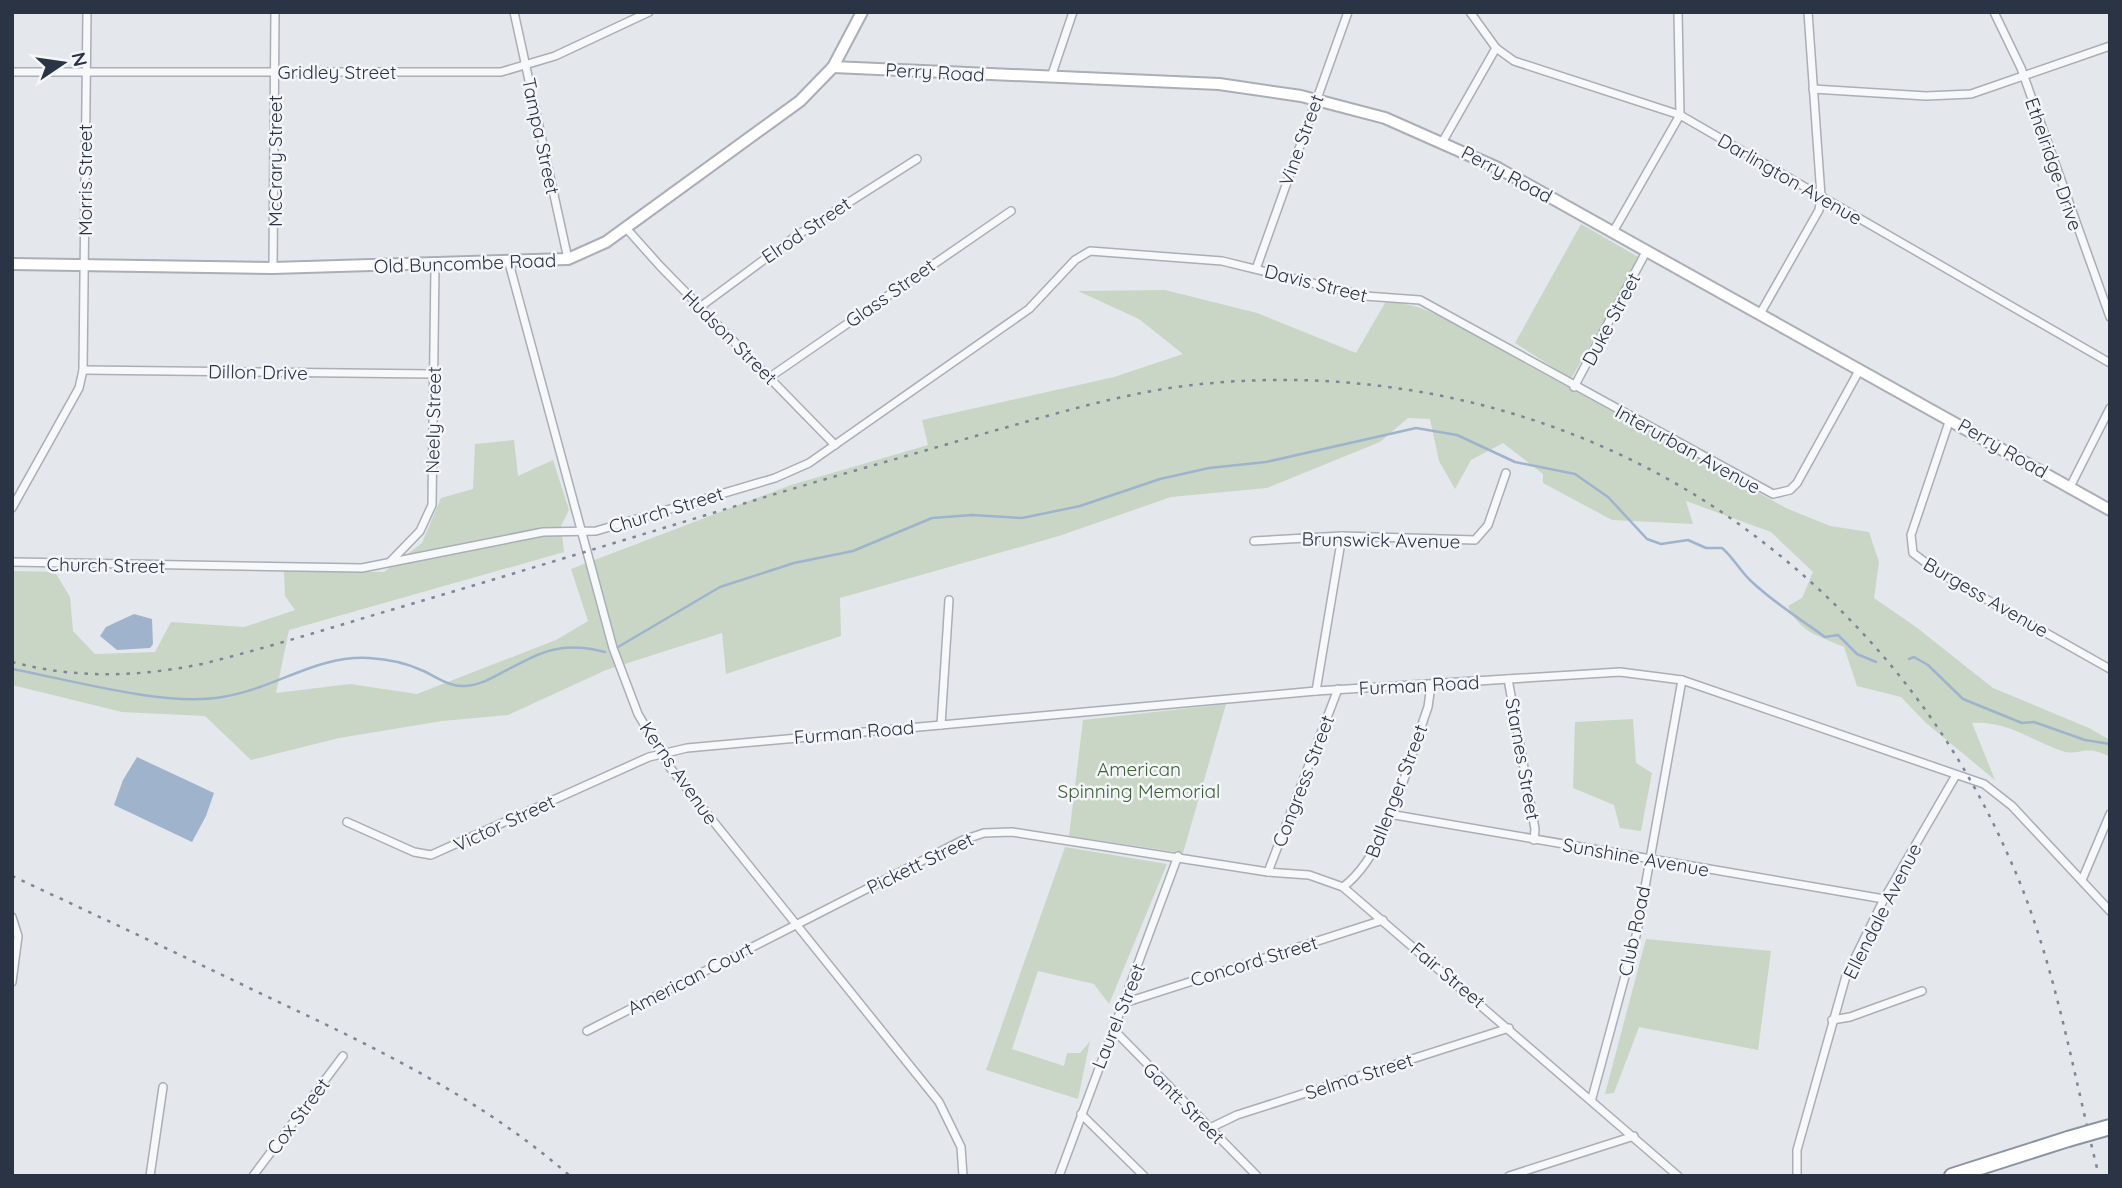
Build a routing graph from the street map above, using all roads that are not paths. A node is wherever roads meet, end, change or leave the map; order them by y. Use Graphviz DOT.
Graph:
graph roads {
  1 [pos="87,12"];
  2 [pos="275,12"];
  3 [pos="514,12"];
  4 [pos="649,12"];
  5 [pos="862,12"];
  6 [pos="1073,12"];
  7 [pos="1348,12"];
  8 [pos="1470,12"];
  9 [pos="1678,12"];
  10 [pos="1808,12"];
  11 [pos="1994,12"];
  12 [pos="2110,46"];
  13 [pos="1496,48"];
  14 [pos="525,66"];
  15 [pos="833,67"];
  16 [pos="86,70"];
  17 [pos="12,72"];
  18 [pos="275,72"];
  19 [pos="1051,77"];
  20 [pos="2024,78"];
  21 [pos="1814,89"];
  22 [pos="1316,99"];
  23 [pos="1680,115"];
  24 [pos="1443,141"];
  25 [pos="917,159"];
  26 [pos="1821,196"];
  27 [pos="1011,211"];
  28 [pos="626,228"];
  29 [pos="1613,232"];
  30 [pos="1647,250"];
  31 [pos="1080,256"];
  32 [pos="568,260"];
  33 [pos="509,263"];
  34 [pos="12,264"];
  35 [pos="84,265"];
  36 [pos="435,265"];
  37 [pos="273,268"];
  38 [pos="1256,269"];
  39 [pos="700,307"];
  40 [pos="1760,314"];
  41 [pos="2110,317"];
  42 [pos="2110,363"];
  43 [pos="1860,369"];
  44 [pos="83,370"];
  45 [pos="433,374"];
  46 [pos="770,377"];
  47 [pos="1574,387"];
  48 [pos="2110,408"];
  49 [pos="1950,418"];
  50 [pos="835,444"];
  51 [pos="1506,474"];
  52 [pos="2070,487"];
  53 [pos="12,508"];
  54 [pos="2110,510"];
  55 [pos="582,530"];
  56 [pos="1342,537"];
  57 [pos="1254,541"];
  58 [pos="391,561"];
  59 [pos="12,562"];
  60 [pos="950,600"];
  61 [pos="2110,669"];
  62 [pos="1508,679"];
  63 [pos="1682,680"];
  64 [pos="1431,685"];
  65 [pos="1338,689"];
  66 [pos="1316,691"];
  67 [pos="941,725"];
  68 [pos="661,754"];
  69 [pos="1956,775"];
  70 [pos="1389,814"];
  71 [pos="2110,814"];
  72 [pos="347,822"];
  73 [pos="1534,839"];
  74 [pos="1178,856"];
  75 [pos="1648,859"];
  76 [pos="1268,872"];
  77 [pos="2082,880"];
  78 [pos="1343,887"];
  79 [pos="1884,900"];
  80 [pos="2110,911"];
  81 [pos="12,917"];
  82 [pos="1383,920"];
  83 [pos="794,925"];
  84 [pos="12,982"];
  85 [pos="1922,991"];
  86 [pos="1124,1003"];
  87 [pos="1832,1020"];
  88 [pos="1509,1028"];
  89 [pos="1113,1029"];
  90 [pos="587,1031"];
  91 [pos="343,1056"];
  92 [pos="163,1087"];
  93 [pos="1592,1098"];
  94 [pos="1082,1114"];
  95 [pos="2110,1127"];
  96 [pos="1210,1128"];
  97 [pos="1634,1136"];
  98 [pos="150,1176"];
  99 [pos="253,1176"];
  100 [pos="963,1176"];
  101 [pos="1059,1176"];
  102 [pos="1144,1176"];
  103 [pos="1257,1176"];
  104 [pos="1508,1176"];
  105 [pos="1678,1176"];
  106 [pos="1797,1176"];
  107 [pos="1952,1176"];
  1 -- 16 [label="street, Morris Street"];
  2 -- 18 [label="street, McCrary Street"];
  3 -- 14 [label="street, Tampa Street"];
  4 -- 14 [label="street, Gridley Street"];
  5 -- 15 [label="street, Old Buncombe Road"];
  6 -- 19 [label="street"];
  7 -- 22 [label="street, Vine Street"];
  8 -- 13 [label="street, Darlington Avenue"];
  9 -- 23 [label="street"];
  10 -- 21 [label="street"];
  11 -- 20 [label="street, Ethelridge Drive"];
  12 -- 20 [label="street"];
  13 -- 23 [label="street, Darlington Avenue"];
  13 -- 24 [label="street"];
  14 -- 18 [label="street, Gridley Street"];
  14 -- 32 [label="street, Tampa Street"];
  15 -- 19 [label="street, Perry Road"];
  15 -- 28 [label="street, Old Buncombe Road"];
  16 -- 17 [label="street, Gridley Street"];
  16 -- 18 [label="street, Gridley Street"];
  16 -- 35 [label="street, Morris Street"];
  18 -- 37 [label="street, McCrary Street"];
  19 -- 22 [label="street, Perry Road"];
  20 -- 21 [label="street"];
  20 -- 41 [label="street, Ethelridge Drive"];
  21 -- 26 [label="street"];
  22 -- 24 [label="street, Perry Road"];
  22 -- 38 [label="street, Vine Street"];
  23 -- 26 [label="street, Darlington Avenue"];
  23 -- 29 [label="street"];
  24 -- 29 [label="street, Perry Road"];
  25 -- 39 [label="street, Elrod Street"];
  26 -- 40 [label="street"];
  26 -- 42 [label="street, Darlington Avenue"];
  27 -- 46 [label="street, Glass Street"];
  28 -- 32 [label="street, Old Buncombe Road"];
  28 -- 39 [label="street, Hudson Street"];
  29 -- 30 [label="street, Perry Road"];
  30 -- 40 [label="street, Perry Road"];
  30 -- 47 [label="street, Duke Street"];
  31 -- 38 [label="street, Davis Street"];
  31 -- 50 [label="street, Church Street"];
  32 -- 33 [label="street, Old Buncombe Road"];
  33 -- 36 [label="street, Old Buncombe Road"];
  33 -- 55 [label="street, Kerns Avenue"];
  34 -- 35 [label="street, Old Buncombe Road"];
  35 -- 37 [label="street, Old Buncombe Road"];
  35 -- 44 [label="street, Morris Street"];
  36 -- 37 [label="street, Old Buncombe Road"];
  36 -- 45 [label="street, Neely Street"];
  38 -- 47 [label="street, Davis Street"];
  39 -- 46 [label="street, Hudson Street"];
  40 -- 43 [label="street, Perry Road"];
  43 -- 47 [label="street, Interurban Avenue"];
  43 -- 49 [label="street, Perry Road"];
  44 -- 45 [label="street, Dillon Drive"];
  44 -- 53 [label="street, Morris Street"];
  45 -- 58 [label="street, Neely Street"];
  46 -- 50 [label="street, Hudson Street"];
  48 -- 52 [label="street"];
  49 -- 52 [label="street, Perry Road"];
  49 -- 61 [label="street, Burgess Avenue"];
  50 -- 55 [label="street, Church Street"];
  51 -- 56 [label="street, Brunswick Avenue"];
  52 -- 54 [label="street, Perry Road"];
  55 -- 58 [label="street, Church Street"];
  55 -- 68 [label="street, Kerns Avenue"];
  56 -- 57 [label="street, Brunswick Avenue"];
  56 -- 66 [label="street"];
  58 -- 59 [label="street, Church Street"];
  60 -- 67 [label="street"];
  62 -- 63 [label="street, Furman Road"];
  62 -- 64 [label="street, Furman Road"];
  62 -- 73 [label="street, Starnes Street"];
  63 -- 69 [label="street, Furman Road"];
  63 -- 75 [label="street, Club Road"];
  64 -- 65 [label="street, Furman Road"];
  64 -- 70 [label="street, Ballenger Street"];
  65 -- 66 [label="street, Furman Road"];
  65 -- 76 [label="street, Congress Street"];
  66 -- 67 [label="street, Furman Road"];
  67 -- 68 [label="street, Furman Road"];
  68 -- 72 [label="street, Victor Street"];
  68 -- 83 [label="street, Kerns Avenue"];
  69 -- 77 [label="street, Furman Road"];
  69 -- 79 [label="street, Ellendale Avenue"];
  70 -- 73 [label="street, Sunshine Avenue"];
  70 -- 78 [label="street, Ballenger Street"];
  71 -- 77 [label="street"];
  73 -- 75 [label="street, Sunshine Avenue"];
  74 -- 76 [label="street, Fair Street"];
  74 -- 83 [label="street, Pickett Street"];
  74 -- 86 [label="street, Laurel Street"];
  75 -- 79 [label="street, Sunshine Avenue"];
  75 -- 93 [label="street, Club Road"];
  76 -- 78 [label="street, Fair Street"];
  77 -- 80 [label="street, Furman Road"];
  78 -- 82 [label="street, Fair Street"];
  79 -- 87 [label="street, Ellendale Avenue"];
  81 -- 84 [label="street"];
  82 -- 86 [label="street, Concord Street"];
  82 -- 88 [label="street, Fair Street"];
  83 -- 90 [label="street, American Court"];
  83 -- 100 [label="street, Kerns Avenue"];
  85 -- 87 [label="street"];
  86 -- 89 [label="street, Laurel Street"];
  87 -- 106 [label="street, Ellendale Avenue"];
  88 -- 93 [label="street, Fair Street"];
  88 -- 96 [label="street, Selma Street"];
  89 -- 94 [label="street, Laurel Street"];
  89 -- 96 [label="street, Gantt Street"];
  91 -- 99 [label="street, Cox Street"];
  92 -- 98 [label="street"];
  93 -- 97 [label="street, Fair Street"];
  94 -- 101 [label="street, Laurel Street"];
  94 -- 102 [label="street"];
  95 -- 107 [label="highway, bridge"];
  96 -- 103 [label="street, Gantt Street"];
  97 -- 104 [label="street"];
  97 -- 105 [label="street, Fair Street"];
}
